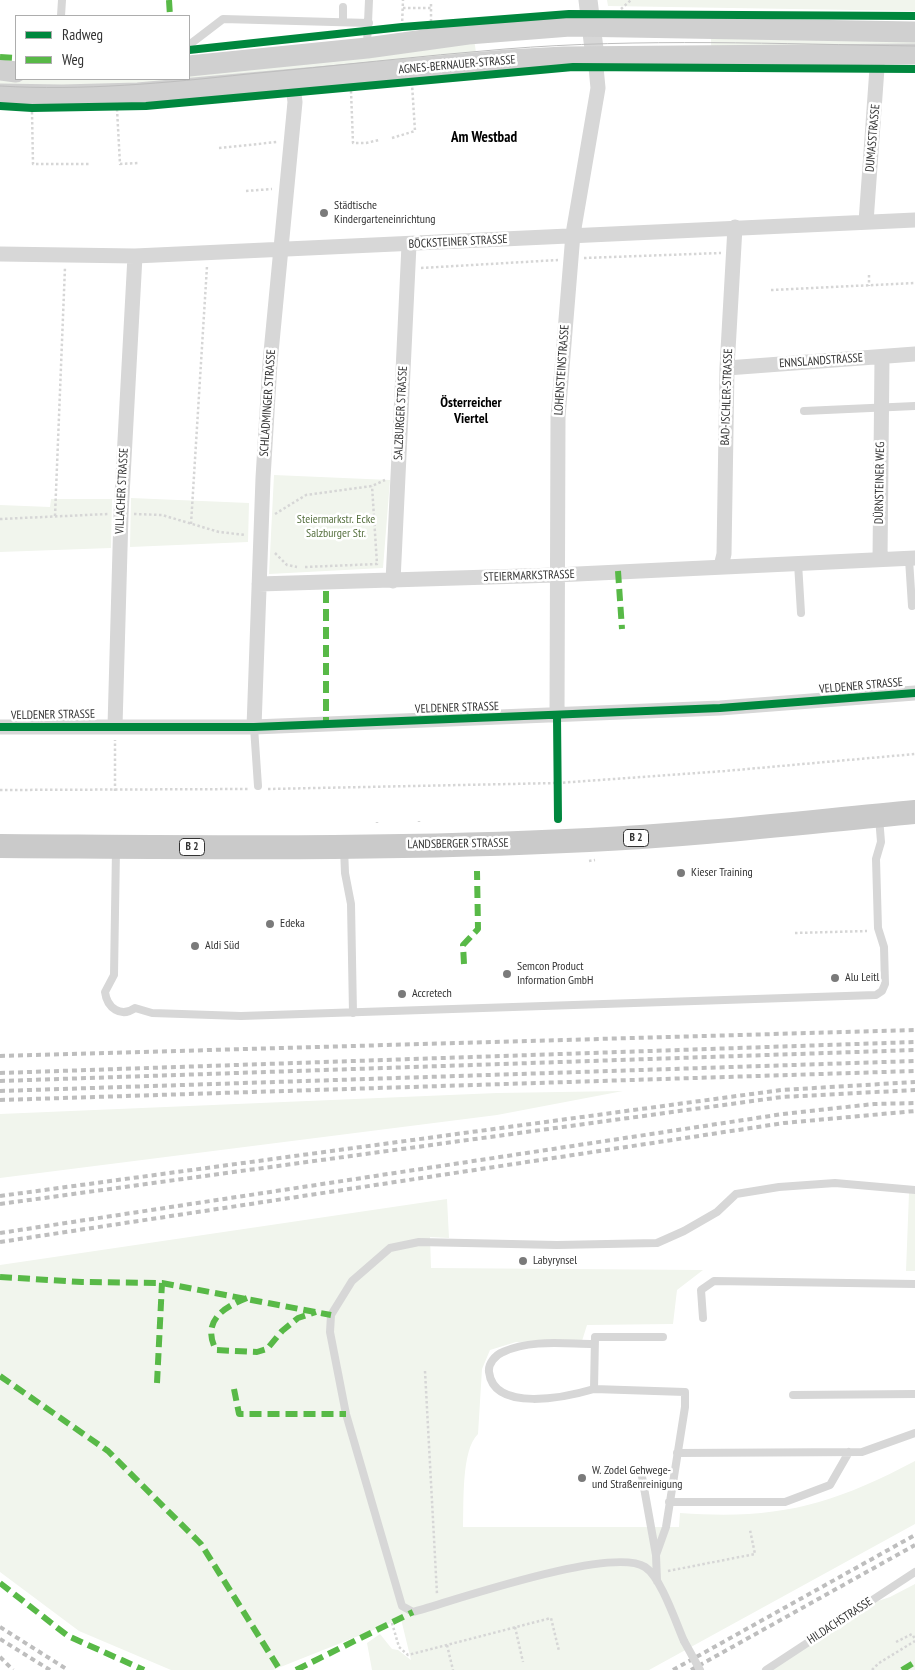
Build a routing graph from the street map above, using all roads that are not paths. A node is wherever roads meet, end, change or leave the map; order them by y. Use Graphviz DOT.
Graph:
graph roads {
  1 [pos="62,0"];
  2 [pos="369,0"];
  3 [pos="588,0"];
  4 [pos="343,7"];
  5 [pos="61,15"];
  6 [pos="343,22"];
  7 [pos="369,23"];
  8 [pos="591,26"];
  9 [pos="915,32"];
  10 [pos="190,44"];
  11 [pos="367,48"];
  12 [pos="878,54"];
  13 [pos="915,54"];
  14 [pos="595,57"];
  15 [pos="190,66"];
  16 [pos="0,70"];
  17 [pos="15,72"];
  18 [pos="292,79"];
  19 [pos="0,94"];
  20 [pos="915,220"];
  21 [pos="866,222"];
  22 [pos="735,228"];
  23 [pos="573,234"];
  24 [pos="409,245"];
  25 [pos="279,248"];
  26 [pos="0,254"];
  27 [pos="135,256"];
  28 [pos="915,354"];
  29 [pos="882,358"];
  30 [pos="727,368"];
  31 [pos="915,406"];
  32 [pos="881,407"];
  33 [pos="804,411"];
  34 [pos="912,558"];
  35 [pos="880,559"];
  36 [pos="798,563"];
  37 [pos="722,566"];
  38 [pos="556,575"];
  39 [pos="393,581"];
  40 [pos="259,584"];
  41 [pos="912,606"];
  42 [pos="801,613"];
  43 [pos="915,693"];
  44 [pos="557,716"];
  45 [pos="115,726"];
  46 [pos="0,727"];
  47 [pos="254,727"];
  48 [pos="258,788"];
  49 [pos="915,812"];
  50 [pos="879,815"];
  51 [pos="0,846"];
  52 [pos="344,846"];
  53 [pos="116,847"];
  54 [pos="353,1013"];
  55 [pos="915,1190"];
  56 [pos="915,1284"];
  57 [pos="703,1318"];
  58 [pos="663,1337"];
  59 [pos="594,1344"];
  60 [pos="594,1389"];
  61 [pos="915,1394"];
  62 [pos="793,1395"];
  63 [pos="915,1433"];
  64 [pos="850,1452"];
  65 [pos="677,1453"];
  66 [pos="641,1471"];
  67 [pos="669,1502"];
  68 [pos="656,1555"];
  69 [pos="915,1572"];
  70 [pos="657,1582"];
  71 [pos="700,1670"];
  72 [pos="766,1670"];
  1 -- 5 [label="lane"];
  2 -- 7 [label="lane"];
  3 -- 8 [label="street, LOHENSTEINSTRASSE"];
  4 -- 6 [label="lane"];
  6 -- 7 [label="lane"];
  6 -- 10 [label="lane"];
  7 -- 11 [label="lane"];
  8 -- 9 [label="main road"];
  8 -- 11 [label="main road"];
  8 -- 14 [label="street, LOHENSTEINSTRASSE"];
  11 -- 15 [label="main road"];
  12 -- 13 [label="main road, AGNES-BERNAUER-STRASSE"];
  12 -- 14 [label="main road, AGNES-BERNAUER-STRASSE"];
  12 -- 21 [label="street, DUMASSTRASSE"];
  14 -- 18 [label="main road, AGNES-BERNAUER-STRASSE"];
  14 -- 23 [label="street, LOHENSTEINSTRASSE"];
  16 -- 17 [label="main road"];
  18 -- 19 [label="main road, AGNES-BERNAUER-STRASSE"];
  18 -- 25 [label="street, SCHLADMINGER STRASSE"];
  20 -- 21 [label="street, BÖCKSTEINER STRASSE"];
  21 -- 22 [label="street, BÖCKSTEINER STRASSE"];
  22 -- 23 [label="street, BÖCKSTEINER STRASSE"];
  22 -- 30 [label="street, BAD-ISCHLER-STRASSE"];
  23 -- 24 [label="street, BÖCKSTEINER STRASSE"];
  23 -- 38 [label="street, LOHENSTEINSTRASSE"];
  24 -- 25 [label="street, BÖCKSTEINER STRASSE"];
  24 -- 39 [label="street, SALZBURGER STRASSE"];
  25 -- 27 [label="street, BÖCKSTEINER STRASSE"];
  25 -- 40 [label="street, SCHLADMINGER STRASSE"];
  26 -- 27 [label="street, BÖCKSTEINER STRASSE"];
  27 -- 45 [label="street, VILLACHER STRASSE"];
  28 -- 29 [label="street, ENNSLANDSTRASSE"];
  29 -- 30 [label="street, ENNSLANDSTRASSE"];
  29 -- 32 [label="street, DÜRNSTEINER WEG"];
  30 -- 37 [label="street, BAD-ISCHLER-STRASSE"];
  31 -- 32 [label="lane"];
  32 -- 33 [label="lane"];
  32 -- 35 [label="street, DÜRNSTEINER WEG"];
  34 -- 35 [label="street, STEIERMARKSTRASSE"];
  34 -- 41 [label="lane, STEIERMARKSTRASSE"];
  35 -- 36 [label="street, STEIERMARKSTRASSE"];
  36 -- 37 [label="street, STEIERMARKSTRASSE"];
  36 -- 42 [label="lane"];
  37 -- 38 [label="street, STEIERMARKSTRASSE"];
  38 -- 39 [label="street, STEIERMARKSTRASSE"];
  38 -- 44 [label="street, LOHENSTEINSTRASSE"];
  39 -- 40 [label="street, STEIERMARKSTRASSE"];
  40 -- 47 [label="street, SCHLADMINGER STRASSE"];
  43 -- 44 [label="street, VELDENER STRASSE"];
  44 -- 47 [label="street, VELDENER STRASSE"];
  45 -- 46 [label="street, VELDENER STRASSE"];
  45 -- 47 [label="street, VELDENER STRASSE"];
  47 -- 48 [label="lane"];
  49 -- 50 [label="main road, LANDSBERGER STRASSE / B 2"];
  50 -- 52 [label="main road, LANDSBERGER STRASSE / B 2"];
  50 -- 54 [label="lane"];
  51 -- 53 [label="main road, LANDSBERGER STRASSE / B 2"];
  52 -- 53 [label="main road, LANDSBERGER STRASSE / B 2"];
  52 -- 54 [label="lane"];
  53 -- 54 [label="lane"];
  55 -- 70 [label="lane"];
  56 -- 57 [label="lane"];
  58 -- 59 [label="lane"];
  59 -- 60 [label="lane"];
  59 -- 60 [label="lane"];
  60 -- 65 [label="lane"];
  61 -- 62 [label="lane"];
  63 -- 64 [label="lane"];
  64 -- 65 [label="lane"];
  64 -- 67 [label="lane"];
  65 -- 67 [label="lane"];
  66 -- 68 [label="lane"];
  67 -- 68 [label="lane"];
  68 -- 70 [label="lane"];
  69 -- 72 [label="lane, HILDACHSTRASSE"];
  70 -- 71 [label="lane, bridge"];
}
